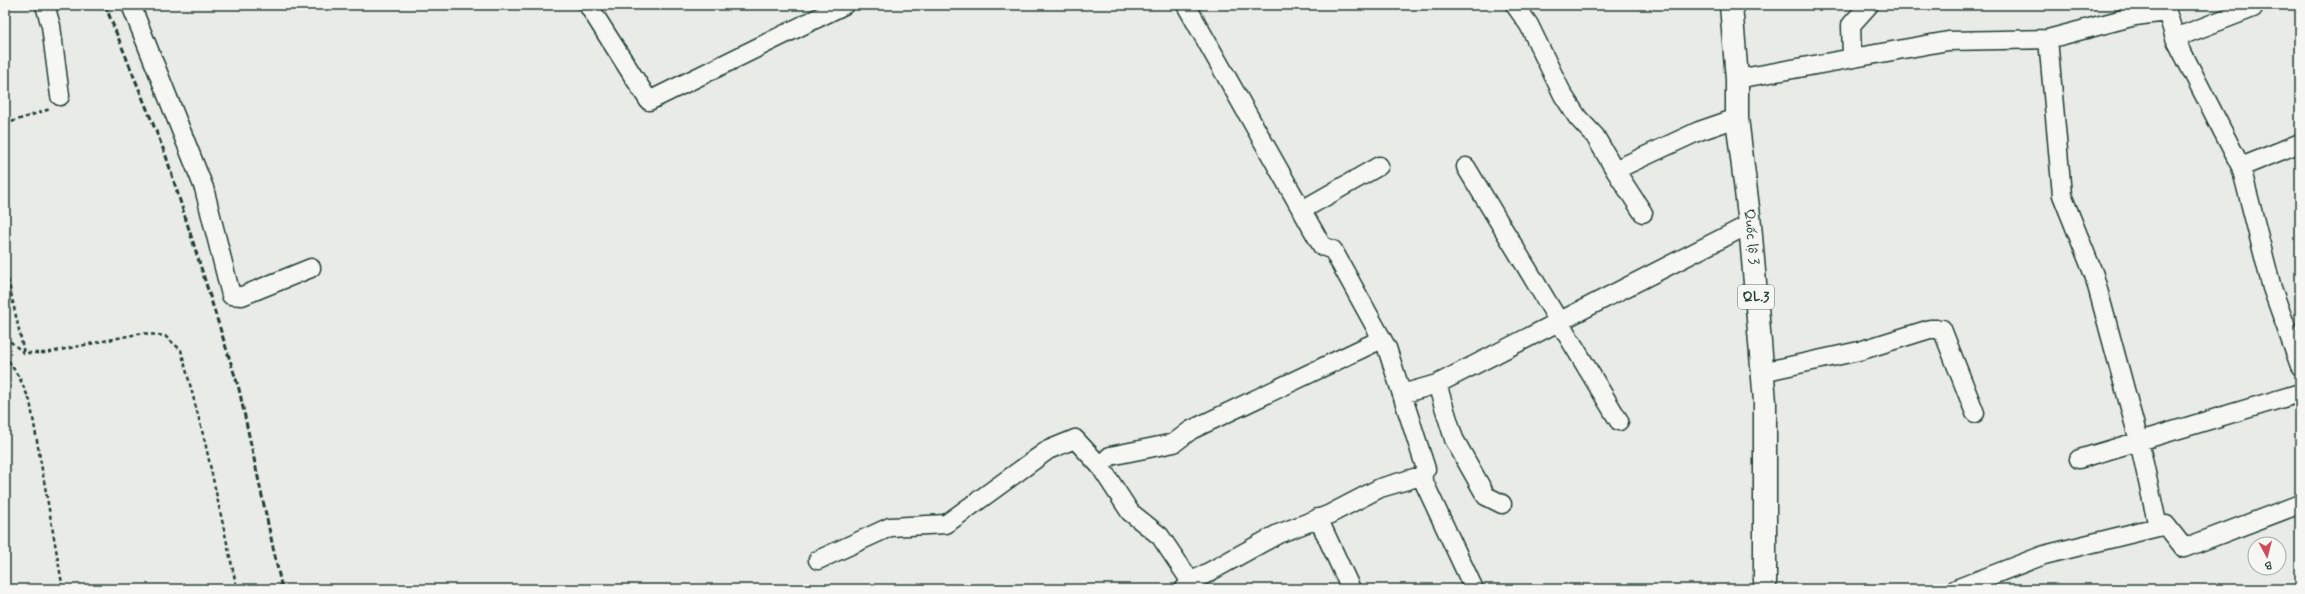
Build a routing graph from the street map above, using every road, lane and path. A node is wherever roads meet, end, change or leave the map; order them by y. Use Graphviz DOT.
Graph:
graph roads {
  1 [pos="44,5"];
  2 [pos="131,5"];
  3 [pos="588,5"];
  4 [pos="844,5"];
  5 [pos="1186,5"];
  6 [pos="1515,5"];
  7 [pos="1732,5"];
  8 [pos="1869,5"];
  9 [pos="2166,8"];
  10 [pos="2253,8"];
  11 [pos="2175,38"];
  12 [pos="2048,39"];
  13 [pos="1852,57"];
  14 [pos="1737,79"];
  15 [pos="60,96"];
  16 [pos="1737,118"];
  17 [pos="5,124"];
  18 [pos="2300,143"];
  19 [pos="1379,166"];
  20 [pos="2241,167"];
  21 [pos="1466,168"];
  22 [pos="1615,170"];
  23 [pos="1302,210"];
  24 [pos="1643,213"];
  25 [pos="1750,224"];
  26 [pos="5,266"];
  27 [pos="311,268"];
  28 [pos="1558,321"];
  29 [pos="5,337"];
  30 [pos="1382,339"];
  31 [pos="24,353"];
  32 [pos="5,355"];
  33 [pos="2300,366"];
  34 [pos="1762,372"];
  35 [pos="1437,384"];
  36 [pos="2300,393"];
  37 [pos="1402,394"];
  38 [pos="1975,413"];
  39 [pos="1619,421"];
  40 [pos="2139,441"];
  41 [pos="2079,459"];
  42 [pos="1100,466"];
  43 [pos="1421,476"];
  44 [pos="1502,504"];
  45 [pos="2300,504"];
  46 [pos="1318,518"];
  47 [pos="2158,527"];
  48 [pos="818,560"];
  49 [pos="1188,585"];
  50 [pos="63,589"];
  51 [pos="237,589"];
  52 [pos="1351,589"];
  53 [pos="1474,589"];
  54 [pos="1765,589"];
  55 [pos="1956,589"];
  1 -- 15 [label="street"];
  2 -- 27 [label="street"];
  3 -- 4 [label="street"];
  5 -- 23 [label="street"];
  6 -- 22 [label="street"];
  7 -- 14 [label="highway, Quốc lộ 3 / QL.3"];
  8 -- 13 [label="street"];
  9 -- 11 [label="street"];
  9 -- 12 [label="street"];
  10 -- 11 [label="street"];
  11 -- 20 [label="street"];
  12 -- 13 [label="street"];
  12 -- 40 [label="street"];
  13 -- 14 [label="street"];
  14 -- 16 [label="highway, Quốc lộ 3 / QL.3"];
  15 -- 17 [label="path"];
  16 -- 22 [label="street"];
  16 -- 25 [label="highway, Quốc lộ 3 / QL.3"];
  18 -- 20 [label="street"];
  19 -- 23 [label="street"];
  20 -- 33 [label="street"];
  21 -- 28 [label="street"];
  22 -- 24 [label="street"];
  23 -- 30 [label="street"];
  25 -- 28 [label="street"];
  25 -- 34 [label="highway, Quốc lộ 3 / QL.3"];
  26 -- 31 [label="path"];
  28 -- 35 [label="street"];
  28 -- 39 [label="street"];
  29 -- 31 [label="path"];
  30 -- 37 [label="street"];
  30 -- 42 [label="street"];
  31 -- 51 [label="path"];
  32 -- 50 [label="path"];
  34 -- 38 [label="street"];
  34 -- 54 [label="highway, Quốc lộ 3 / QL.3"];
  35 -- 37 [label="street"];
  35 -- 44 [label="street"];
  36 -- 40 [label="street"];
  37 -- 43 [label="street"];
  40 -- 41 [label="street"];
  40 -- 47 [label="street"];
  42 -- 48 [label="street"];
  42 -- 49 [label="street"];
  43 -- 46 [label="street"];
  43 -- 53 [label="street"];
  45 -- 47 [label="street"];
  46 -- 49 [label="street"];
  46 -- 52 [label="street"];
  47 -- 55 [label="street"];
}
